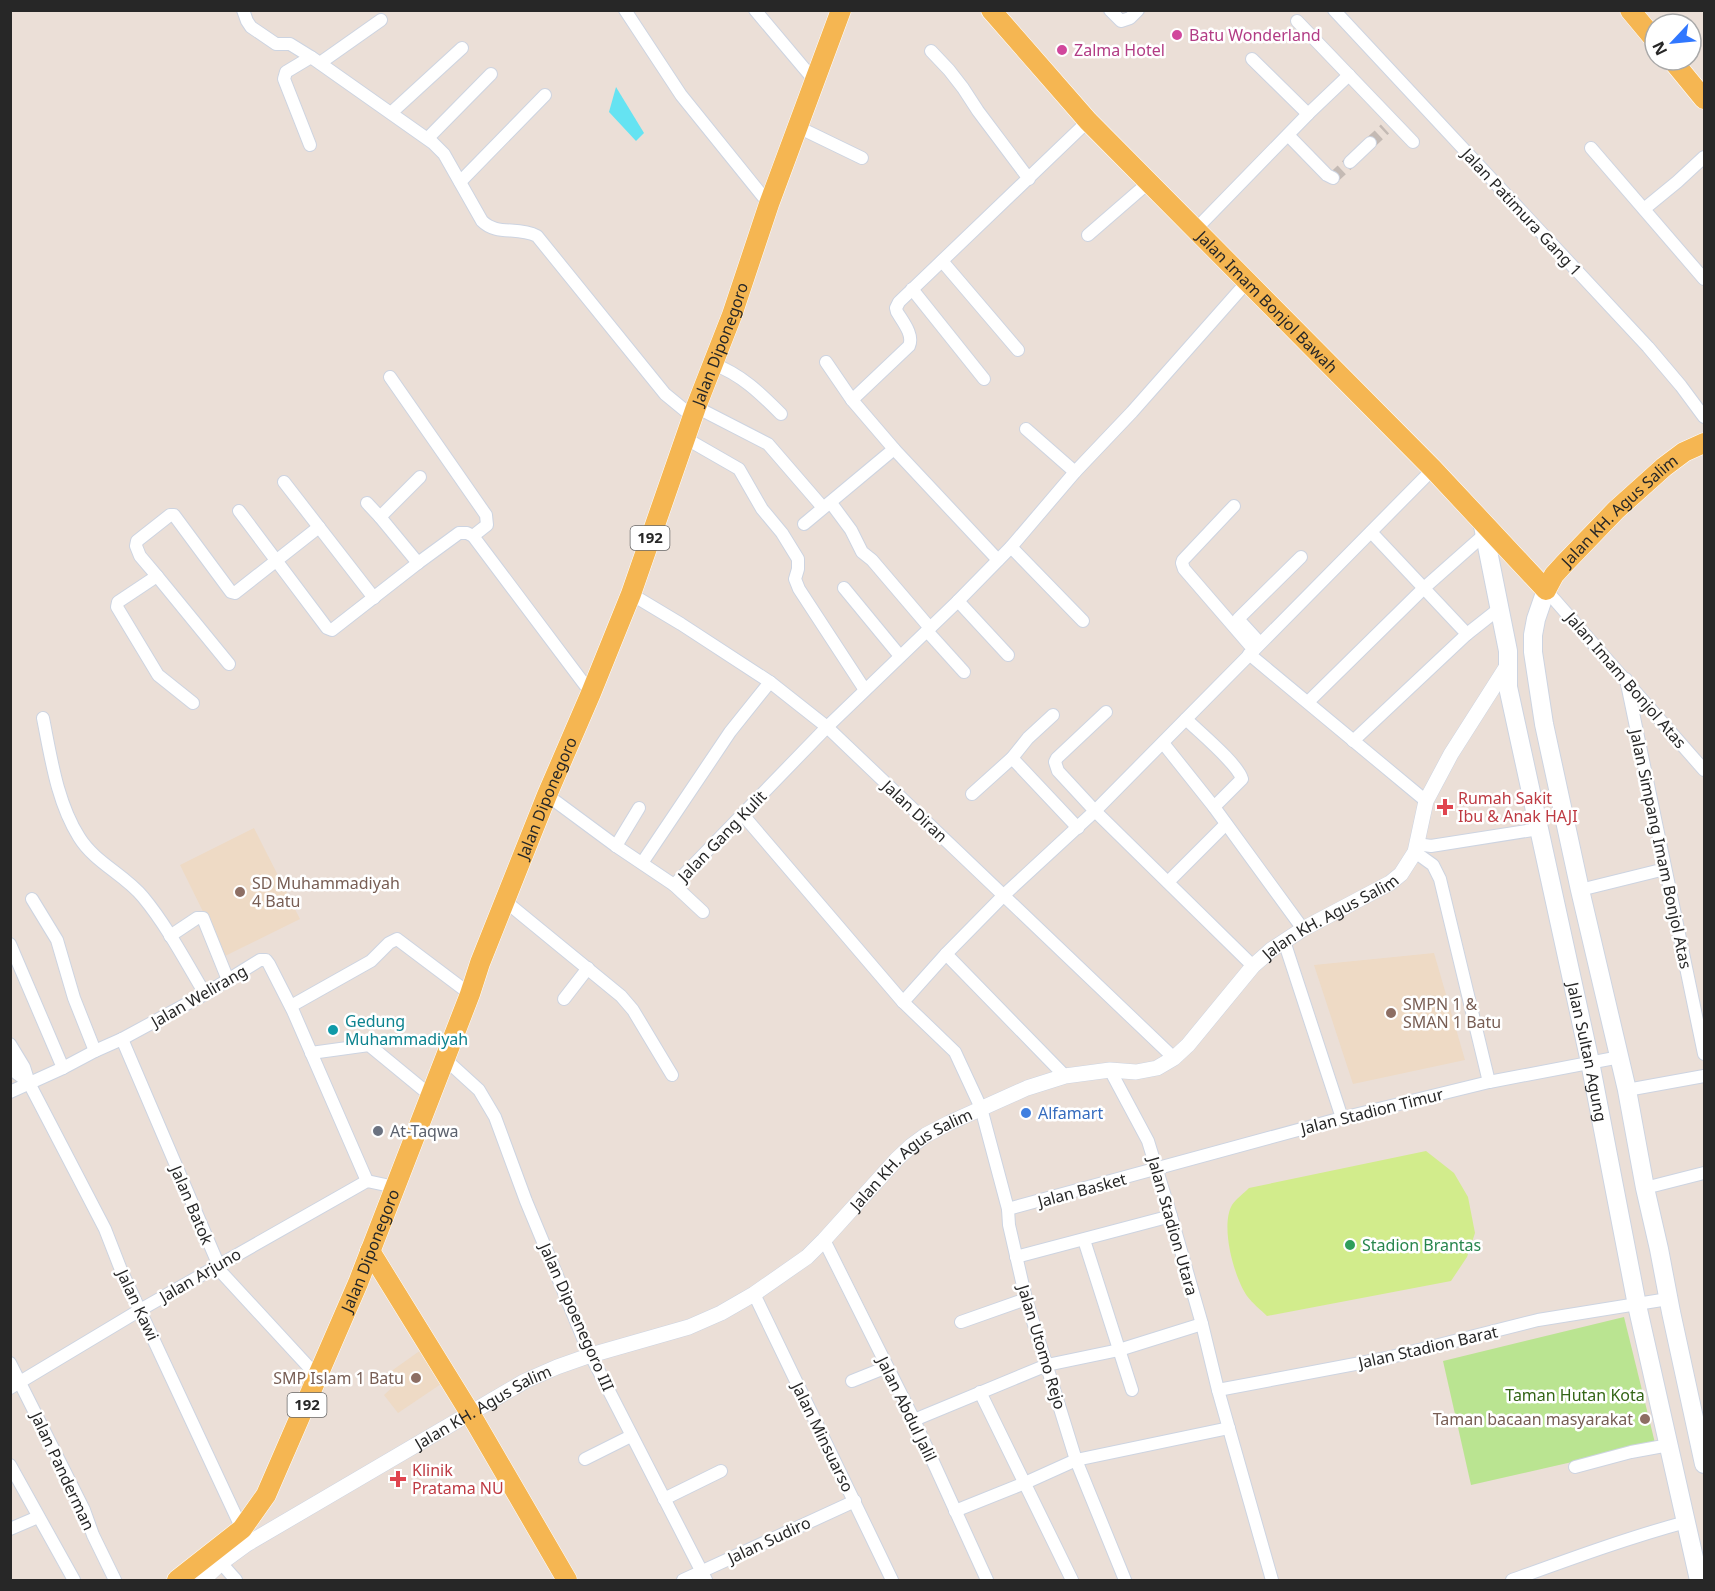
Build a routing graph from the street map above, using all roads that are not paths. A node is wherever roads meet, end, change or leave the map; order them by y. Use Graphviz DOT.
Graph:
graph roads {
  1 [pos="243,10"];
  2 [pos="625,10"];
  3 [pos="755,10"];
  4 [pos="841,10"];
  5 [pos="991,10"];
  6 [pos="1110,10"];
  7 [pos="1138,10"];
  8 [pos="1334,10"];
  9 [pos="1630,10"];
  10 [pos="381,20"];
  11 [pos="1297,21"];
  12 [pos="1643,26"];
  13 [pos="462,48"];
  14 [pos="931,51"];
  15 [pos="1252,59"];
  16 [pos="316,60"];
  17 [pos="1682,72"];
  18 [pos="490,74"];
  19 [pos="1349,75"];
  20 [pos="814,81"];
  21 [pos="545,95"];
  22 [pos="1704,99"];
  23 [pos="391,113"];
  24 [pos="1308,114"];
  25 [pos="1088,121"];
  26 [pos="798,128"];
  27 [pos="1288,135"];
  28 [pos="428,138"];
  29 [pos="1413,142"];
  30 [pos="1370,143"];
  31 [pos="310,145"];
  32 [pos="1591,148"];
  33 [pos="1704,157"];
  34 [pos="862,158"];
  35 [pos="1350,162"];
  36 [pos="1029,178"];
  37 [pos="1333,178"];
  38 [pos="459,182"];
  39 [pos="1148,183"];
  40 [pos="769,204"];
  41 [pos="1644,209"];
  42 [pos="1195,230"];
  43 [pos="1089,235"];
  44 [pos="942,261"];
  45 [pos="1704,279"];
  46 [pos="1247,282"];
  47 [pos="912,289"];
  48 [pos="1018,350"];
  49 [pos="826,362"];
  50 [pos="713,364"];
  51 [pos="390,377"];
  52 [pos="984,378"];
  53 [pos="852,400"];
  54 [pos="694,412"];
  55 [pos="781,414"];
  56 [pos="1704,417"];
  57 [pos="1026,429"];
  58 [pos="686,438"];
  59 [pos="1704,443"];
  60 [pos="894,449"];
  61 [pos="1433,469"];
  62 [pos="1075,472"];
  63 [pos="420,477"];
  64 [pos="284,482"];
  65 [pos="368,503"];
  66 [pos="825,503"];
  67 [pos="1234,506"];
  68 [pos="239,512"];
  69 [pos="380,517"];
  70 [pos="804,524"];
  71 [pos="319,527"];
  72 [pos="1484,527"];
  73 [pos="1371,532"];
  74 [pos="474,537"];
  75 [pos="1011,547"];
  76 [pos="1301,557"];
  77 [pos="1516,558"];
  78 [pos="998,560"];
  79 [pos="277,561"];
  80 [pos="418,563"];
  81 [pos="1492,568"];
  82 [pos="158,576"];
  83 [pos="844,588"];
  84 [pos="1424,588"];
  85 [pos="1546,590"];
  86 [pos="631,594"];
  87 [pos="374,598"];
  88 [pos="958,601"];
  89 [pos="1500,608"];
  90 [pos="1083,621"];
  91 [pos="929,630"];
  92 [pos="1467,634"];
  93 [pos="1254,649"];
  94 [pos="1008,655"];
  95 [pos="900,656"];
  96 [pos="229,664"];
  97 [pos="1507,666"];
  98 [pos="964,672"];
  99 [pos="1626,679"];
  100 [pos="770,682"];
  101 [pos="865,690"];
  102 [pos="591,693"];
  103 [pos="1308,702"];
  104 [pos="193,703"];
  105 [pos="1106,712"];
  106 [pos="1053,715"];
  107 [pos="43,718"];
  108 [pos="1186,719"];
  109 [pos="827,727"];
  110 [pos="1353,741"];
  111 [pos="1163,743"];
  112 [pos="1012,758"];
  113 [pos="1704,770"];
  114 [pos="1558,792"];
  115 [pos="972,794"];
  116 [pos="547,795"];
  117 [pos="1532,798"];
  118 [pos="1426,801"];
  119 [pos="1214,807"];
  120 [pos="639,808"];
  121 [pos="1095,811"];
  122 [pos="743,814"];
  123 [pos="1226,824"];
  124 [pos="1078,828"];
  125 [pos="1539,829"];
  126 [pos="616,846"];
  127 [pos="1416,848"];
  128 [pos="642,863"];
  129 [pos="1665,869"];
  130 [pos="1168,882"];
  131 [pos="674,885"];
  132 [pos="1580,890"];
  133 [pos="1004,895"];
  134 [pos="32,899"];
  135 [pos="505,900"];
  136 [pos="704,912"];
  137 [pos="1303,929"];
  138 [pos="170,936"];
  139 [pos="1284,941"];
  140 [pos="10,944"];
  141 [pos="946,954"];
  142 [pos="1253,966"];
  143 [pos="588,968"];
  144 [pos="228,980"];
  145 [pos="205,994"];
  146 [pos="470,994"];
  147 [pos="564,999"];
  148 [pos="903,1002"];
  149 [pos="291,1006"];
  150 [pos="122,1039"];
  151 [pos="10,1044"];
  152 [pos="95,1051"];
  153 [pos="311,1053"];
  154 [pos="1704,1054"];
  155 [pos="1620,1057"];
  156 [pos="1174,1058"];
  157 [pos="445,1059"];
  158 [pos="1590,1062"];
  159 [pos="10,1063"];
  160 [pos="63,1068"];
  161 [pos="1110,1070"];
  162 [pos="672,1075"];
  163 [pos="1065,1076"];
  164 [pos="1704,1076"];
  165 [pos="1489,1082"];
  166 [pos="29,1083"];
  167 [pos="1627,1090"];
  168 [pos="10,1092"];
  169 [pos="431,1096"];
  170 [pos="981,1107"];
  171 [pos="1342,1118"];
  172 [pos="1156,1170"];
  173 [pos="1704,1173"];
  174 [pos="366,1181"];
  175 [pos="394,1187"];
  176 [pos="1644,1188"];
  177 [pos="1008,1209"];
  178 [pos="1171,1216"];
  179 [pos="824,1240"];
  180 [pos="1084,1240"];
  181 [pos="370,1251"];
  182 [pos="1016,1257"];
  183 [pos="218,1265"];
  184 [pos="358,1283"];
  185 [pos="394,1292"];
  186 [pos="754,1294"];
  187 [pos="1026,1299"];
  188 [pos="1668,1299"];
  189 [pos="1637,1305"];
  190 [pos="140,1310"];
  191 [pos="961,1322"];
  192 [pos="1202,1324"];
  193 [pos="1119,1350"];
  194 [pos="591,1355"];
  195 [pos="10,1363"];
  196 [pos="1047,1365"];
  197 [pos="887,1367"];
  198 [pos="318,1377"];
  199 [pos="852,1381"];
  200 [pos="16,1385"];
  201 [pos="1131,1390"];
  202 [pos="1218,1390"];
  203 [pos="980,1392"];
  204 [pos="470,1413"];
  205 [pos="914,1420"];
  206 [pos="1229,1428"];
  207 [pos="632,1436"];
  208 [pos="1669,1445"];
  209 [pos="585,1459"];
  210 [pos="1077,1460"];
  211 [pos="1704,1464"];
  212 [pos="10,1465"];
  213 [pos="1575,1467"];
  214 [pos="722,1471"];
  215 [pos="1025,1483"];
  216 [pos="664,1499"];
  217 [pos="855,1501"];
  218 [pos="955,1511"];
  219 [pos="38,1517"];
  220 [pos="1686,1522"];
  221 [pos="10,1529"];
  222 [pos="242,1529"];
  223 [pos="213,1564"];
  224 [pos="704,1576"];
  225 [pos="74,1581"];
  226 [pos="116,1581"];
  227 [pos="177,1581"];
  228 [pos="236,1581"];
  229 [pos="567,1581"];
  230 [pos="684,1581"];
  231 [pos="892,1581"];
  232 [pos="987,1581"];
  233 [pos="1072,1581"];
  234 [pos="1125,1581"];
  235 [pos="1272,1581"];
  236 [pos="1512,1581"];
  237 [pos="1699,1581"];
  1 -- 16 [label="street"];
  2 -- 40 [label="street"];
  3 -- 20 [label="street"];
  4 -- 20 [label="main road, Jalan Diponegoro / 192"];
  5 -- 25 [label="main road, Jalan Imam Bonjol Bawah"];
  6 -- 7 [label="street"];
  8 -- 56 [label="street, Jalan Patimura Gang 1"];
  9 -- 12 [label="main road"];
  10 -- 16 [label="street"];
  11 -- 19 [label="street"];
  13 -- 23 [label="street"];
  14 -- 36 [label="street"];
  15 -- 24 [label="street"];
  16 -- 23 [label="street"];
  16 -- 31 [label="street"];
  17 -- 22 [label="main road"];
  18 -- 28 [label="street"];
  19 -- 24 [label="street"];
  19 -- 29 [label="street"];
  20 -- 26 [label="main road, Jalan Diponegoro / 192"];
  21 -- 38 [label="street"];
  23 -- 28 [label="street"];
  24 -- 27 [label="street"];
  25 -- 36 [label="street"];
  25 -- 39 [label="main road, Jalan Imam Bonjol Bawah"];
  26 -- 34 [label="street"];
  26 -- 40 [label="main road, Jalan Diponegoro / 192"];
  27 -- 37 [label="street"];
  27 -- 42 [label="street"];
  28 -- 38 [label="street"];
  30 -- 35 [label="street"];
  32 -- 41 [label="street"];
  33 -- 41 [label="street"];
  36 -- 44 [label="street"];
  38 -- 54 [label="street"];
  39 -- 42 [label="main road, Jalan Imam Bonjol Bawah"];
  39 -- 43 [label="street"];
  40 -- 50 [label="main road, Jalan Diponegoro / 192"];
  41 -- 45 [label="street"];
  42 -- 46 [label="main road, Jalan Imam Bonjol Bawah"];
  44 -- 47 [label="street"];
  44 -- 48 [label="street"];
  46 -- 61 [label="main road, Jalan Imam Bonjol Bawah"];
  46 -- 62 [label="street, Jalan Gang Kulit"];
  47 -- 52 [label="street"];
  47 -- 53 [label="street"];
  49 -- 53 [label="street"];
  50 -- 54 [label="main road, Jalan Diponegoro / 192"];
  50 -- 55 [label="street"];
  51 -- 74 [label="street"];
  53 -- 60 [label="street"];
  54 -- 58 [label="main road, Jalan Diponegoro / 192"];
  54 -- 66 [label="street"];
  57 -- 62 [label="street"];
  58 -- 86 [label="main road, Jalan Diponegoro / 192"];
  58 -- 101 [label="street"];
  59 -- 85 [label="main road, Jalan KH. Agus Salim"];
  60 -- 66 [label="street"];
  60 -- 78 [label="street"];
  61 -- 72 [label="main road, Jalan Imam Bonjol Bawah"];
  61 -- 73 [label="street"];
  62 -- 75 [label="street, Jalan Gang Kulit"];
  63 -- 69 [label="street"];
  64 -- 71 [label="street"];
  65 -- 69 [label="street"];
  66 -- 70 [label="street"];
  66 -- 91 [label="street"];
  67 -- 93 [label="street"];
  68 -- 79 [label="street"];
  69 -- 80 [label="street"];
  71 -- 79 [label="street"];
  71 -- 87 [label="street"];
  72 -- 77 [label="main road, Jalan Imam Bonjol Bawah"];
  72 -- 81 [label="main road, Jalan Sultan Agung"];
  72 -- 84 [label="street"];
  73 -- 84 [label="street"];
  73 -- 93 [label="street"];
  74 -- 80 [label="street"];
  74 -- 102 [label="street"];
  75 -- 78 [label="street, Jalan Gang Kulit"];
  75 -- 90 [label="street"];
  76 -- 93 [label="street"];
  77 -- 81 [label="main road"];
  77 -- 85 [label="main road, Jalan Imam Bonjol Bawah"];
  78 -- 88 [label="street, Jalan Gang Kulit"];
  79 -- 82 [label="street"];
  79 -- 87 [label="street"];
  80 -- 87 [label="street"];
  81 -- 89 [label="main road, Jalan Sultan Agung"];
  82 -- 96 [label="street"];
  82 -- 104 [label="street"];
  83 -- 95 [label="street"];
  84 -- 92 [label="street"];
  84 -- 103 [label="street"];
  85 -- 99 [label="street, Jalan Imam Bonjol Atas"];
  85 -- 114 [label="main road, Jalan Sultan Agung"];
  86 -- 100 [label="street, Jalan Diran"];
  86 -- 102 [label="main road, Jalan Diponegoro / 192"];
  88 -- 91 [label="street, Jalan Gang Kulit"];
  88 -- 94 [label="street"];
  89 -- 92 [label="street"];
  89 -- 97 [label="main road, Jalan Sultan Agung"];
  91 -- 95 [label="street, Jalan Gang Kulit"];
  91 -- 98 [label="street"];
  92 -- 110 [label="street"];
  93 -- 103 [label="street"];
  93 -- 108 [label="street"];
  95 -- 101 [label="street, Jalan Gang Kulit"];
  97 -- 117 [label="main road, Jalan Sultan Agung"];
  97 -- 118 [label="street, Jalan KH. Agus Salim"];
  99 -- 113 [label="street, Jalan Imam Bonjol Atas"];
  99 -- 129 [label="street, Jalan Simpang Imam Bonjol Atas"];
  100 -- 109 [label="street, Jalan Diran"];
  100 -- 128 [label="street"];
  101 -- 109 [label="street, Jalan Gang Kulit"];
  102 -- 116 [label="main road, Jalan Diponegoro / 192"];
  103 -- 110 [label="street"];
  105 -- 121 [label="street"];
  106 -- 112 [label="street"];
  107 -- 138 [label="street"];
  108 -- 111 [label="street"];
  108 -- 119 [label="street"];
  109 -- 122 [label="street, Jalan Gang Kulit"];
  109 -- 133 [label="street, Jalan Diran"];
  110 -- 118 [label="street"];
  111 -- 119 [label="street"];
  111 -- 121 [label="street"];
  112 -- 115 [label="street"];
  112 -- 124 [label="street"];
  114 -- 117 [label="main road"];
  114 -- 132 [label="main road, Jalan Sultan Agung"];
  116 -- 126 [label="street, Jalan Gang Kulit"];
  116 -- 135 [label="main road, Jalan Diponegoro / 192"];
  117 -- 125 [label="main road, Jalan Sultan Agung"];
  118 -- 127 [label="street, Jalan KH. Agus Salim"];
  119 -- 123 [label="street"];
  120 -- 126 [label="street"];
  121 -- 124 [label="street"];
  121 -- 130 [label="street"];
  122 -- 131 [label="street, Jalan Gang Kulit"];
  122 -- 148 [label="street, Jalan Utomo Rejo"];
  123 -- 130 [label="street"];
  123 -- 137 [label="street"];
  124 -- 133 [label="street"];
  125 -- 127 [label="street"];
  125 -- 158 [label="main road, Jalan Sultan Agung"];
  126 -- 128 [label="street, Jalan Gang Kulit"];
  127 -- 137 [label="street, Jalan KH. Agus Salim"];
  127 -- 165 [label="street"];
  128 -- 131 [label="street, Jalan Gang Kulit"];
  129 -- 132 [label="street"];
  129 -- 154 [label="street, Jalan Simpang Imam Bonjol Atas"];
  130 -- 142 [label="street"];
  131 -- 136 [label="street"];
  132 -- 155 [label="main road, Jalan Sultan Agung"];
  133 -- 141 [label="street"];
  133 -- 156 [label="street, Jalan Diran"];
  134 -- 152 [label="street"];
  135 -- 143 [label="street"];
  135 -- 146 [label="main road, Jalan Diponegoro / 192"];
  137 -- 139 [label="street, Jalan KH. Agus Salim"];
  138 -- 144 [label="street"];
  138 -- 145 [label="street"];
  139 -- 142 [label="street, Jalan KH. Agus Salim"];
  139 -- 171 [label="street"];
  140 -- 160 [label="street"];
  141 -- 148 [label="street"];
  141 -- 163 [label="street"];
  142 -- 156 [label="street, Jalan KH. Agus Salim"];
  143 -- 147 [label="street"];
  143 -- 162 [label="street"];
  144 -- 145 [label="street, Jalan Welirang"];
  144 -- 149 [label="street, Jalan Welirang"];
  145 -- 150 [label="street, Jalan Welirang"];
  146 -- 149 [label="street"];
  146 -- 157 [label="main road, Jalan Diponegoro / 192"];
  148 -- 170 [label="street, Jalan Utomo Rejo"];
  149 -- 153 [label="street, Jalan Welirang"];
  150 -- 152 [label="street, Jalan Welirang"];
  150 -- 183 [label="street, Jalan Batok"];
  151 -- 166 [label="street"];
  152 -- 160 [label="street, Jalan Welirang"];
  153 -- 169 [label="street"];
  153 -- 174 [label="street, Jalan Welirang"];
  155 -- 158 [label="street, Jalan Stadion Timur"];
  155 -- 167 [label="main road, Jalan Sultan Agung"];
  156 -- 161 [label="street, Jalan KH. Agus Salim"];
  157 -- 169 [label="main road, Jalan Diponegoro / 192"];
  157 -- 194 [label="street, Jalan Dipoenegoro III"];
  158 -- 165 [label="street, Jalan Stadion Timur"];
  158 -- 189 [label="main road, Jalan Sultan Agung"];
  159 -- 166 [label="street"];
  160 -- 166 [label="street, Jalan Welirang"];
  161 -- 163 [label="street, Jalan KH. Agus Salim"];
  161 -- 172 [label="street, Jalan Stadion Utara"];
  163 -- 170 [label="street, Jalan KH. Agus Salim"];
  164 -- 167 [label="street"];
  165 -- 171 [label="street, Jalan Stadion Timur"];
  166 -- 168 [label="street, Jalan Welirang"];
  166 -- 190 [label="street, Jalan Kawi"];
  167 -- 176 [label="main road, Jalan Sultan Agung"];
  169 -- 175 [label="main road, Jalan Diponegoro / 192"];
  170 -- 177 [label="street, Jalan Utomo Rejo"];
  170 -- 179 [label="street, Jalan KH. Agus Salim"];
  171 -- 172 [label="street, Jalan Stadion Timur"];
  172 -- 177 [label="street, Jalan Basket"];
  172 -- 178 [label="street, Jalan Stadion Utara"];
  173 -- 176 [label="street"];
  174 -- 175 [label="street"];
  174 -- 183 [label="street, Jalan Arjuno"];
  175 -- 181 [label="main road, Jalan Diponegoro / 192"];
  176 -- 188 [label="main road, Jalan Sultan Agung"];
  177 -- 182 [label="street, Jalan Utomo Rejo"];
  178 -- 180 [label="street"];
  178 -- 192 [label="street, Jalan Stadion Utara"];
  179 -- 186 [label="street, Jalan KH. Agus Salim"];
  179 -- 197 [label="street, Jalan Abdul Jalil"];
  180 -- 182 [label="street"];
  180 -- 193 [label="street"];
  181 -- 184 [label="main road, Jalan Diponegoro / 192"];
  181 -- 185 [label="main road"];
  182 -- 187 [label="street, Jalan Utomo Rejo"];
  183 -- 190 [label="street, Jalan Arjuno"];
  183 -- 198 [label="street, Jalan Batok"];
  184 -- 185 [label="main road"];
  184 -- 198 [label="main road, Jalan Diponegoro / 192"];
  185 -- 204 [label="main road"];
  186 -- 194 [label="street, Jalan KH. Agus Salim"];
  186 -- 217 [label="street, Jalan Minsuarso"];
  187 -- 191 [label="street"];
  187 -- 196 [label="street, Jalan Utomo Rejo"];
  188 -- 189 [label="street, Jalan Stadion Barat"];
  188 -- 211 [label="main road, Jalan Sultan Agung"];
  189 -- 202 [label="street, Jalan Stadion Barat"];
  189 -- 208 [label="main road, Jalan Sultan Agung"];
  190 -- 200 [label="street, Jalan Arjuno"];
  190 -- 222 [label="street, Jalan Kawi"];
  192 -- 193 [label="street"];
  192 -- 202 [label="street, Jalan Stadion Utara"];
  193 -- 196 [label="street"];
  193 -- 201 [label="street"];
  194 -- 204 [label="street, Jalan KH. Agus Salim"];
  194 -- 207 [label="street, Jalan Dipoenegoro III"];
  195 -- 200 [label="street, Jalan Panderman"];
  196 -- 203 [label="street"];
  196 -- 210 [label="street, Jalan Utomo Rejo"];
  197 -- 199 [label="street"];
  197 -- 205 [label="street, Jalan Abdul Jalil"];
  198 -- 222 [label="main road, Jalan Diponegoro / 192"];
  200 -- 226 [label="street, Jalan Panderman"];
  202 -- 206 [label="street, Jalan Stadion Utara"];
  203 -- 205 [label="street"];
  203 -- 215 [label="street"];
  204 -- 223 [label="street, Jalan KH. Agus Salim"];
  204 -- 229 [label="main road"];
  205 -- 218 [label="street, Jalan Abdul Jalil"];
  206 -- 210 [label="street"];
  206 -- 235 [label="street, Jalan Stadion Utara"];
  207 -- 209 [label="street"];
  207 -- 216 [label="street, Jalan Dipoenegoro III"];
  208 -- 213 [label="street"];
  208 -- 220 [label="main road, Jalan Sultan Agung"];
  210 -- 215 [label="street"];
  210 -- 234 [label="street, Jalan Utomo Rejo"];
  212 -- 219 [label="street"];
  214 -- 216 [label="street"];
  215 -- 218 [label="street"];
  215 -- 233 [label="street"];
  216 -- 224 [label="street, Jalan Dipoenegoro III"];
  217 -- 224 [label="street, Jalan Sudiro"];
  217 -- 231 [label="street, Jalan Minsuarso"];
  218 -- 232 [label="street, Jalan Abdul Jalil"];
  219 -- 221 [label="street"];
  219 -- 225 [label="street"];
  220 -- 236 [label="street"];
  220 -- 237 [label="main road, Jalan Sultan Agung"];
  222 -- 223 [label="main road, Jalan Diponegoro / 192"];
  223 -- 227 [label="main road, 192"];
  223 -- 228 [label="street"];
  224 -- 230 [label="street, Jalan Sudiro"];
}
